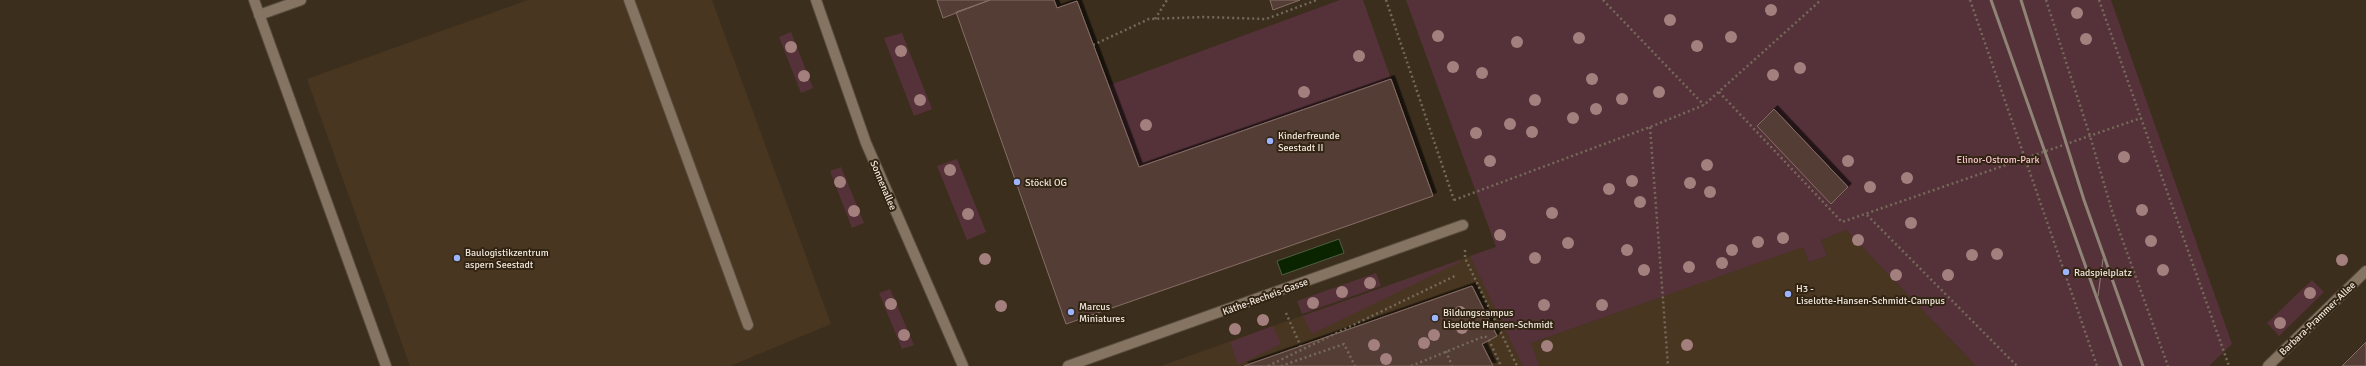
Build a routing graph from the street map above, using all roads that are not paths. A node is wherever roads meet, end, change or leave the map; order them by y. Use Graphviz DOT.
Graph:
graph roads {
  1 [pos="254,0"];
  2 [pos="301,0"];
  3 [pos="629,0"];
  4 [pos="816,0"];
  5 [pos="259,15"];
  6 [pos="1463,225"];
  7 [pos="2366,271"];
  8 [pos="748,325"];
  9 [pos="386,366"];
  10 [pos="963,366"];
  11 [pos="1068,366"];
  12 [pos="2268,366"];
  1 -- 5 [label="street"];
  2 -- 5 [label="street"];
  3 -- 8 [label="street"];
  4 -- 10 [label="street, Sonnenallee"];
  5 -- 9 [label="street"];
  6 -- 11 [label="street, Käthe-Recheis-Gasse"];
  7 -- 12 [label="street, Barbara-Prammer-Allee"];
}
